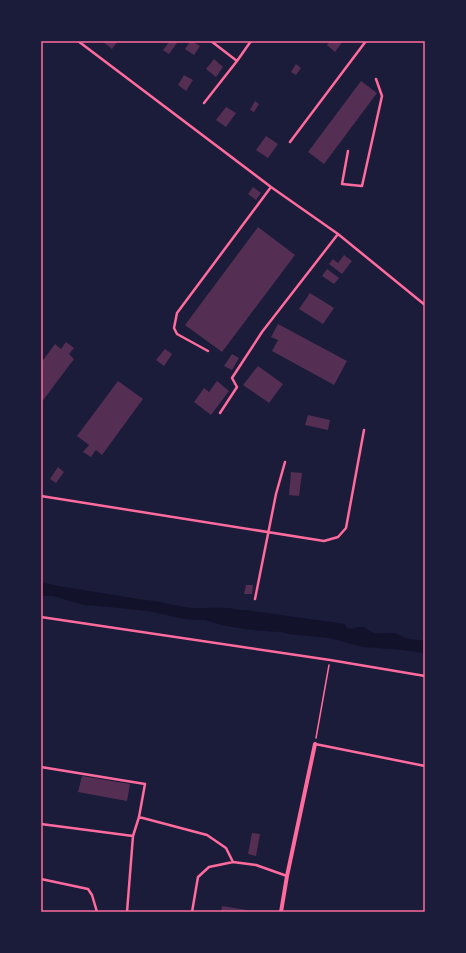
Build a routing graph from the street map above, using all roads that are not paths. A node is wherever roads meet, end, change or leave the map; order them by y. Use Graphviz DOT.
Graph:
graph roads {
  1 [pos="78,41"];
  2 [pos="212,41"];
  3 [pos="251,41"];
  4 [pos="366,41"];
  5 [pos="237,61"];
  6 [pos="376,79"];
  7 [pos="204,103"];
  8 [pos="290,142"];
  9 [pos="348,151"];
  10 [pos="271,187"];
  11 [pos="338,234"];
  12 [pos="425,305"];
  13 [pos="208,351"];
  14 [pos="220,413"];
  15 [pos="364,430"];
  16 [pos="286,462"];
  17 [pos="41,496"];
  18 [pos="269,532"];
  19 [pos="255,599"];
  20 [pos="41,617"];
  21 [pos="425,676"];
  22 [pos="315,744"];
  23 [pos="425,766"];
  24 [pos="41,767"];
  25 [pos="139,817"];
  26 [pos="41,824"];
  27 [pos="133,836"];
  28 [pos="233,862"];
  29 [pos="287,876"];
  30 [pos="41,879"];
  31 [pos="97,912"];
  32 [pos="127,912"];
  33 [pos="192,912"];
  34 [pos="281,912"];
  1 -- 10 [label="lane"];
  2 -- 5 [label="lane"];
  3 -- 5 [label="lane"];
  4 -- 8 [label="lane"];
  5 -- 7 [label="lane"];
  6 -- 9 [label="lane"];
  10 -- 11 [label="lane"];
  10 -- 13 [label="lane"];
  11 -- 12 [label="lane"];
  11 -- 14 [label="lane"];
  15 -- 18 [label="lane"];
  16 -- 18 [label="lane"];
  17 -- 18 [label="lane"];
  18 -- 19 [label="lane"];
  20 -- 21 [label="lane"];
  22 -- 23 [label="lane"];
  22 -- 29 [label="street"];
  24 -- 25 [label="lane"];
  25 -- 27 [label="lane"];
  25 -- 28 [label="lane"];
  26 -- 27 [label="lane"];
  27 -- 32 [label="lane"];
  28 -- 29 [label="lane"];
  28 -- 33 [label="lane"];
  29 -- 34 [label="street"];
  30 -- 31 [label="lane"];
}
